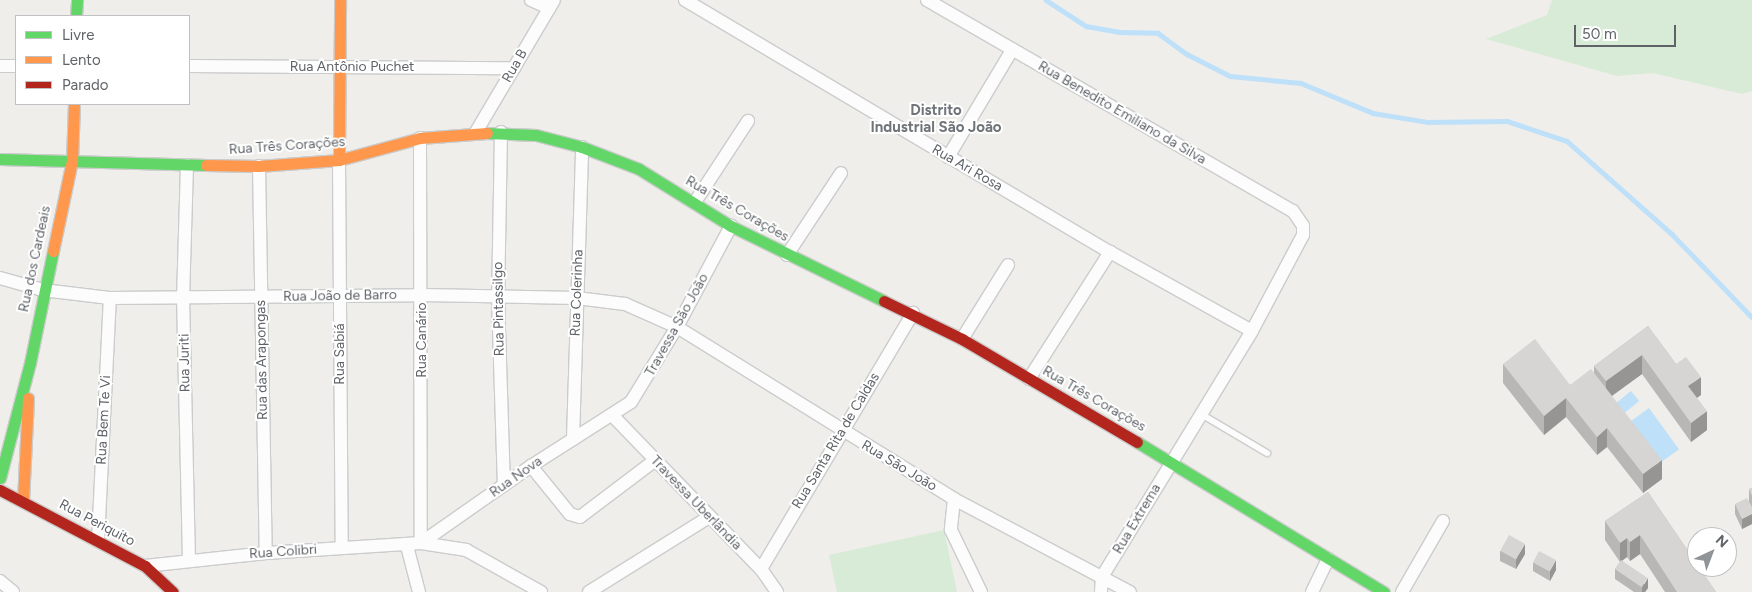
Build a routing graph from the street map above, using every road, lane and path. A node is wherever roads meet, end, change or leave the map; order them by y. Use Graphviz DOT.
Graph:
graph roads {
  1 [pos="77,0"];
  2 [pos="340,0"];
  3 [pos="531,0"];
  4 [pos="685,0"];
  5 [pos="927,0"];
  6 [pos="552,4"];
  7 [pos="76,15"];
  8 [pos="1012,50"];
  9 [pos="0,66"];
  10 [pos="15,66"];
  11 [pos="190,66"];
  12 [pos="340,66"];
  13 [pos="514,68"];
  14 [pos="74,105"];
  15 [pos="748,122"];
  16 [pos="476,132"];
  17 [pos="501,132"];
  18 [pos="420,138"];
  19 [pos="582,147"];
  20 [pos="948,157"];
  21 [pos="0,159"];
  22 [pos="339,160"];
  23 [pos="72,161"];
  24 [pos="187,165"];
  25 [pos="259,166"];
  26 [pos="841,173"];
  27 [pos="695,202"];
  28 [pos="731,226"];
  29 [pos="1303,235"];
  30 [pos="1110,252"];
  31 [pos="787,255"];
  32 [pos="1008,265"];
  33 [pos="0,278"];
  34 [pos="43,290"];
  35 [pos="340,295"];
  36 [pos="183,296"];
  37 [pos="423,296"];
  38 [pos="260,297"];
  39 [pos="498,297"];
  40 [pos="110,298"];
  41 [pos="577,298"];
  42 [pos="913,313"];
  43 [pos="677,327"];
  44 [pos="1252,331"];
  45 [pos="962,339"];
  46 [pos="30,363"];
  47 [pos="1029,379"];
  48 [pos="1201,414"];
  49 [pos="613,416"];
  50 [pos="841,431"];
  51 [pos="573,439"];
  52 [pos="1267,453"];
  53 [pos="654,461"];
  54 [pos="1172,462"];
  55 [pos="531,466"];
  56 [pos="0,478"];
  57 [pos="504,486"];
  58 [pos="0,490"];
  59 [pos="954,499"];
  60 [pos="23,501"];
  61 [pos="710,517"];
  62 [pos="1443,521"];
  63 [pos="98,541"];
  64 [pos="421,543"];
  65 [pos="407,546"];
  66 [pos="342,548"];
  67 [pos="266,553"];
  68 [pos="1328,559"];
  69 [pos="189,561"];
  70 [pos="145,566"];
  71 [pos="761,569"];
  72 [pos="1102,577"];
  73 [pos="0,581"];
  74 [pos="14,592"];
  75 [pos="173,592"];
  76 [pos="418,592"];
  77 [pos="541,592"];
  78 [pos="589,592"];
  79 [pos="777,592"];
  80 [pos="981,592"];
  81 [pos="1101,592"];
  82 [pos="1130,592"];
  83 [pos="1312,592"];
  84 [pos="1384,592"];
  85 [pos="1402,592"];
  1 -- 7 [label="street"];
  2 -- 12 [label="street"];
  3 -- 6 [label="street"];
  4 -- 20 [label="street, Rua Ari Rosa"];
  5 -- 8 [label="street, Rua Benedito Emiliano da Silva"];
  6 -- 13 [label="street, Rua B"];
  8 -- 20 [label="street"];
  8 -- 29 [label="street, Rua Benedito Emiliano da Silva"];
  9 -- 10 [label="street"];
  11 -- 12 [label="street, Rua Antônio Puchet"];
  12 -- 13 [label="street, Rua Antônio Puchet"];
  12 -- 22 [label="street"];
  13 -- 16 [label="street, Rua B"];
  14 -- 23 [label="street, Rua dos Cardeais"];
  15 -- 27 [label="street"];
  16 -- 17 [label="street, Rua Três Corações"];
  16 -- 18 [label="street, Rua Três Corações"];
  17 -- 19 [label="street, Rua Três Corações"];
  17 -- 39 [label="street, Rua Pintassilgo"];
  18 -- 22 [label="street, Rua Três Corações"];
  18 -- 37 [label="street, Rua Canário"];
  19 -- 27 [label="street, Rua Três Corações"];
  19 -- 41 [label="street, Rua Colerinha"];
  20 -- 30 [label="street, Rua Ari Rosa"];
  21 -- 23 [label="street, Rua Três Corações"];
  22 -- 25 [label="street, Rua Três Corações"];
  22 -- 35 [label="street, Rua Sabiá"];
  23 -- 24 [label="street, Rua Três Corações"];
  23 -- 34 [label="street, Rua dos Cardeais"];
  24 -- 25 [label="street, Rua Três Corações"];
  24 -- 36 [label="street, Rua Juriti"];
  25 -- 38 [label="street, Rua das Arapongas"];
  26 -- 31 [label="street"];
  27 -- 28 [label="street, Rua Três Corações"];
  28 -- 31 [label="street, Rua Três Corações"];
  28 -- 43 [label="street, Travessa São João"];
  29 -- 44 [label="street, Rua Extrema"];
  30 -- 44 [label="street, Rua Ari Rosa"];
  30 -- 47 [label="street"];
  31 -- 42 [label="street, Rua Três Corações"];
  32 -- 45 [label="street"];
  33 -- 34 [label="street, Rua João de Barro"];
  34 -- 40 [label="street, Rua João de Barro"];
  34 -- 46 [label="street, Rua dos Cardeais"];
  35 -- 37 [label="street, Rua João de Barro"];
  35 -- 38 [label="street, Rua João de Barro"];
  35 -- 66 [label="street, Rua Sabiá"];
  36 -- 38 [label="street, Rua João de Barro"];
  36 -- 40 [label="street, Rua João de Barro"];
  36 -- 69 [label="street, Rua Juriti"];
  37 -- 39 [label="street, Rua João de Barro"];
  37 -- 64 [label="street, Rua Canário"];
  38 -- 67 [label="street, Rua das Arapongas"];
  39 -- 41 [label="street, Rua João de Barro"];
  39 -- 57 [label="street, Rua Pintassilgo"];
  40 -- 63 [label="street, Rua Bem Te Vi"];
  41 -- 43 [label="street, Rua João de Barro"];
  41 -- 51 [label="street, Rua Colerinha"];
  42 -- 45 [label="street, Rua Três Corações"];
  42 -- 50 [label="street, Rua Santa Rita de Caldas"];
  43 -- 49 [label="street, Travessa São João"];
  43 -- 50 [label="street, Rua São João"];
  44 -- 48 [label="street, Rua Extrema"];
  45 -- 47 [label="street, Rua Três Corações"];
  46 -- 56 [label="street, Rua dos Cardeais"];
  46 -- 60 [label="street, Rua dos Cardeais"];
  47 -- 54 [label="street, Rua Três Corações"];
  48 -- 52 [label="lane"];
  48 -- 54 [label="street, Rua Extrema"];
  49 -- 51 [label="street, Rua Nova"];
  49 -- 53 [label="street, Travessa Uberlândia"];
  50 -- 59 [label="street, Rua São João"];
  50 -- 71 [label="street, Rua Santa Rita de Caldas"];
  51 -- 55 [label="street, Rua Nova"];
  53 -- 55 [label="street"];
  53 -- 61 [label="street, Travessa Uberlândia"];
  54 -- 68 [label="street, Rua Três Corações"];
  54 -- 72 [label="street, Rua Extrema"];
  55 -- 57 [label="street, Rua Nova"];
  57 -- 64 [label="street, Rua Nova"];
  58 -- 60 [label="street, Rua Periquito"];
  59 -- 72 [label="street, Rua São João"];
  59 -- 80 [label="street"];
  60 -- 63 [label="street, Rua Periquito"];
  61 -- 71 [label="street, Travessa Uberlândia"];
  61 -- 78 [label="street"];
  62 -- 85 [label="street"];
  63 -- 70 [label="street, Rua Periquito"];
  64 -- 65 [label="street, Rua Colibri"];
  64 -- 77 [label="street"];
  65 -- 66 [label="street, Rua Colibri"];
  65 -- 76 [label="street"];
  66 -- 67 [label="street, Rua Colibri"];
  67 -- 69 [label="street, Rua Colibri"];
  68 -- 83 [label="street"];
  68 -- 84 [label="street, Rua Três Corações"];
  69 -- 70 [label="street, Rua Colibri"];
  70 -- 75 [label="street, Rua Periquito"];
  71 -- 79 [label="street, Travessa Uberlândia"];
  72 -- 81 [label="street"];
  72 -- 82 [label="street, Rua São João"];
  73 -- 74 [label="street"];
}
